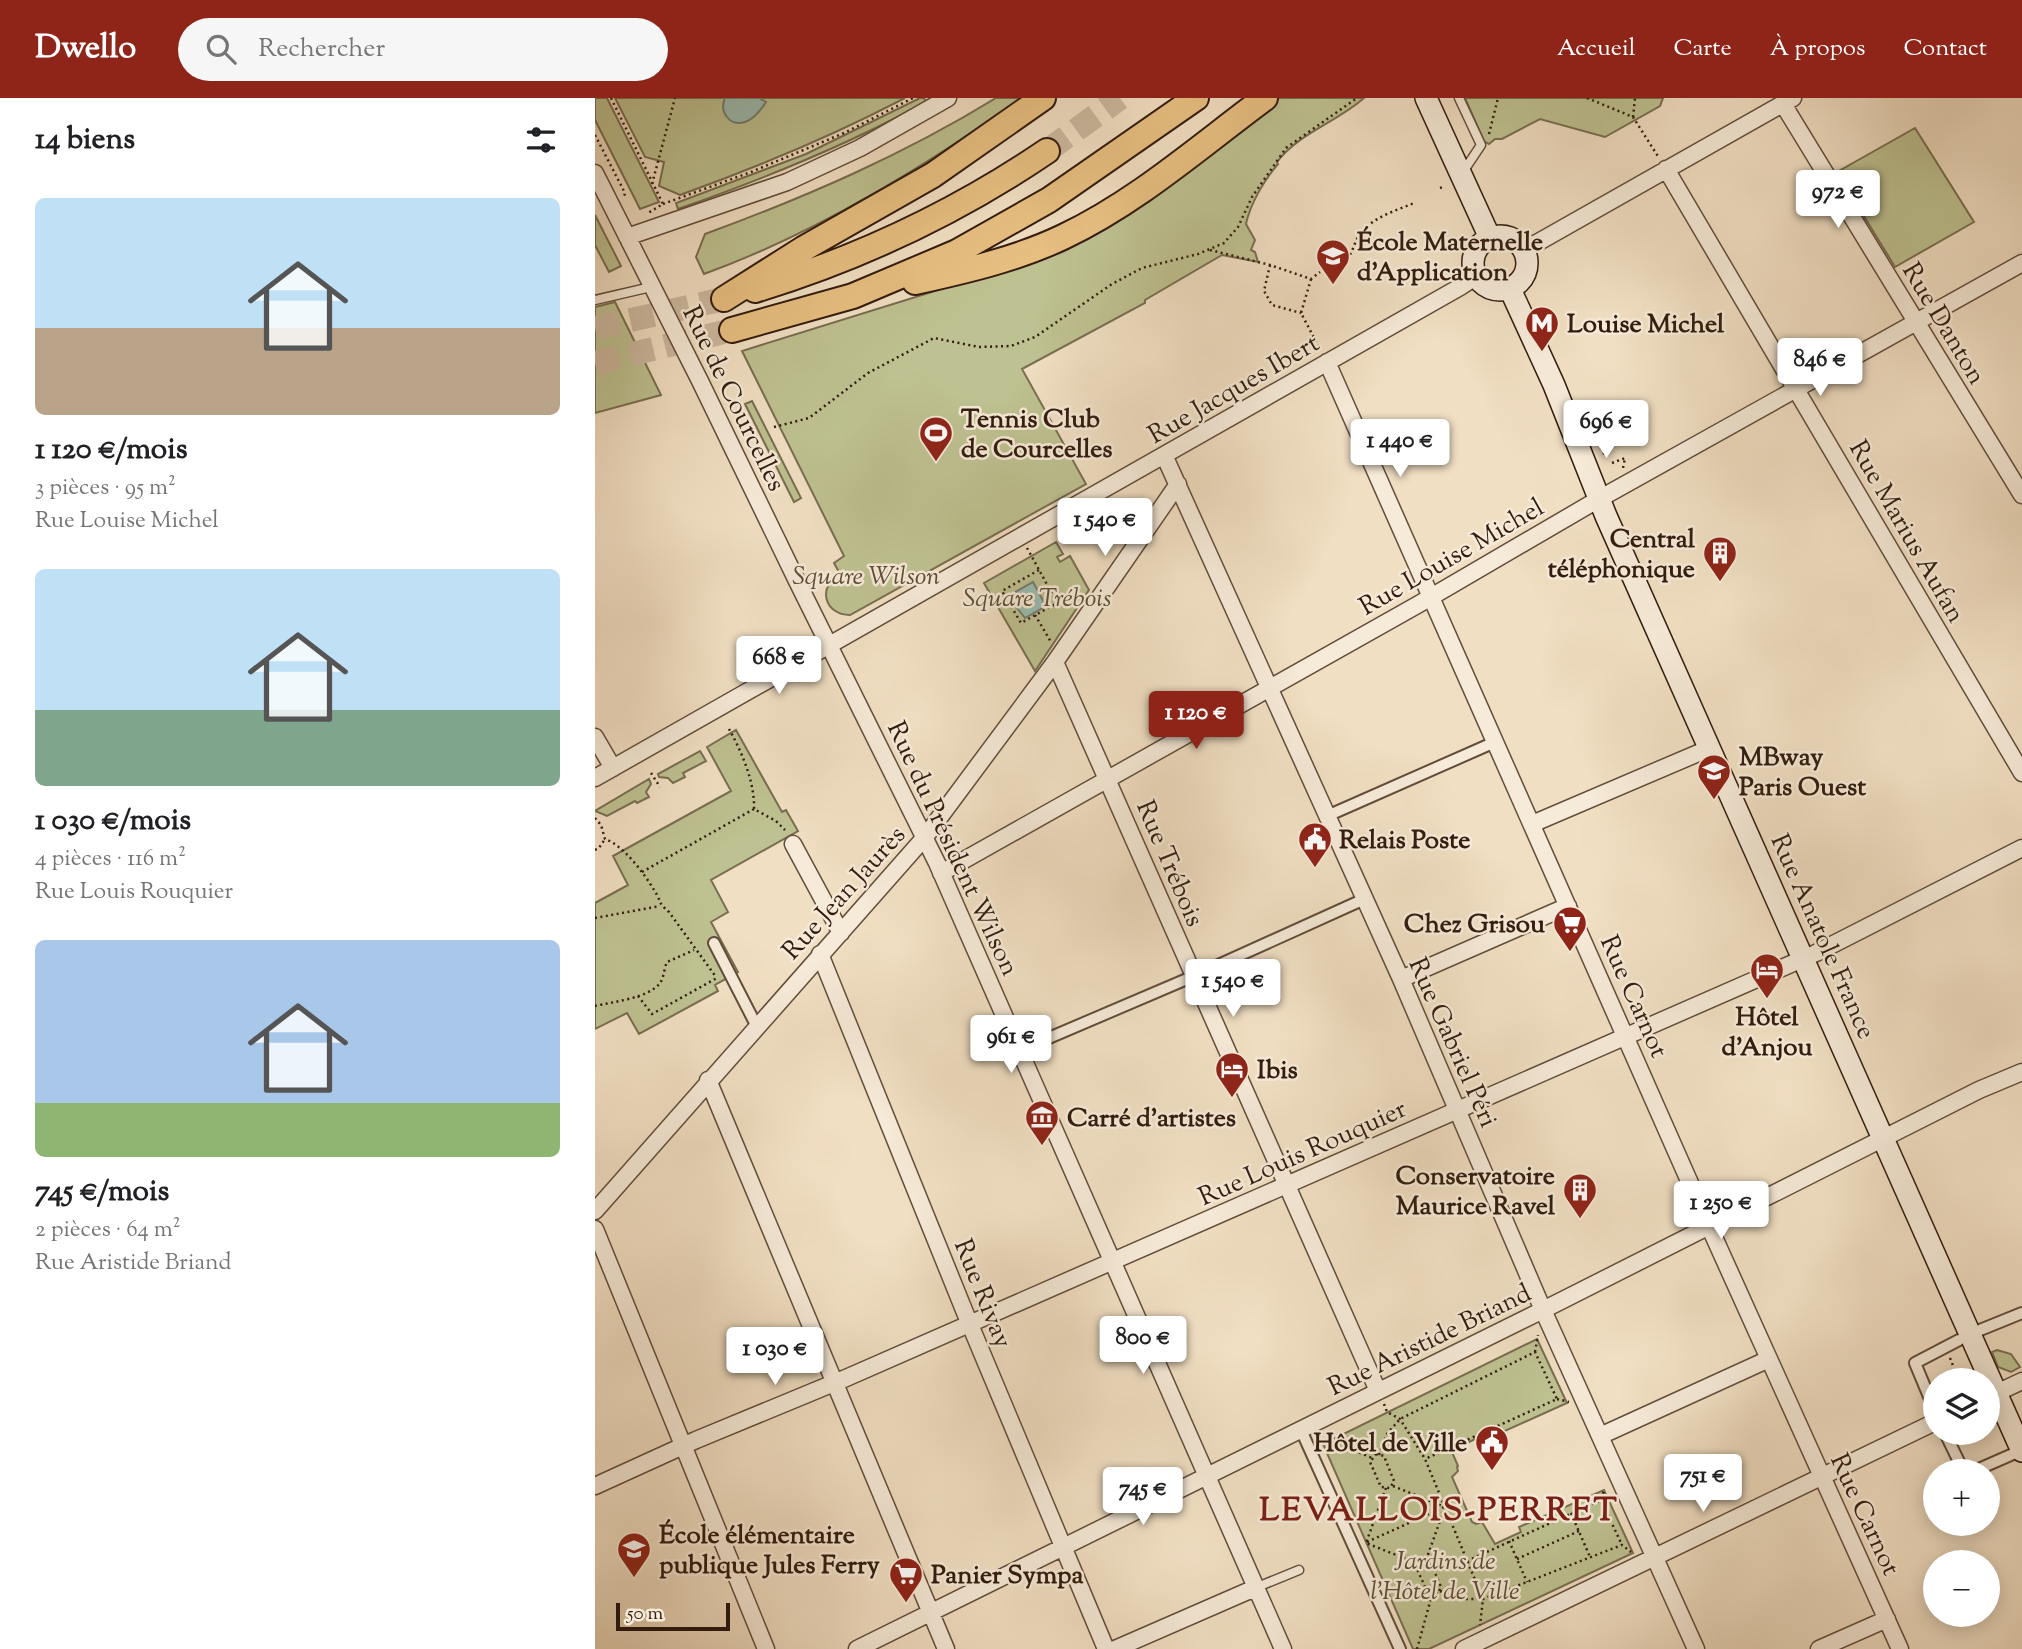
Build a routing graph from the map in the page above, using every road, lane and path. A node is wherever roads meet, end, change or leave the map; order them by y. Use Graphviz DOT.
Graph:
graph roads {
  1 [pos="611,98"];
  2 [pos="674,98"];
  3 [pos="913,98"];
  4 [pos="948,98"];
  5 [pos="1043,98"];
  6 [pos="1196,98"];
  7 [pos="1265,98"];
  8 [pos="1357,98"];
  9 [pos="1426,98"];
  10 [pos="1459,98"];
  11 [pos="1498,98"];
  12 [pos="1587,98"];
  13 [pos="1635,98"];
  14 [pos="1788,101"];
  15 [pos="1633,117"];
  16 [pos="1481,145"];
  17 [pos="1047,151"];
  18 [pos="1663,163"];
  19 [pos="595,173"];
  20 [pos="1461,175"];
  21 [pos="652,184"];
  22 [pos="1414,203"];
  23 [pos="663,204"];
  24 [pos="652,222"];
  25 [pos="627,237"];
  26 [pos="1490,238"];
  27 [pos="1519,243"];
  28 [pos="1210,250"];
  29 [pos="1342,262"];
  30 [pos="2022,263"];
  31 [pos="1270,265"];
  32 [pos="1320,272"];
  33 [pos="1475,272"];
  34 [pos="1311,279"];
  35 [pos="651,286"];
  36 [pos="1510,289"];
  37 [pos="853,296"];
  38 [pos="595,300"];
  39 [pos="1301,313"];
  40 [pos="1916,322"];
  41 [pos="732,330"];
  42 [pos="1323,356"];
  43 [pos="1797,389"];
  44 [pos="774,427"];
  45 [pos="1595,432"];
  46 [pos="1164,455"];
  47 [pos="1605,456"];
  48 [pos="1612,463"];
  49 [pos="1623,468"];
  50 [pos="1178,484"];
  51 [pos="2022,495"];
  52 [pos="1599,499"];
  53 [pos="1029,552"];
  54 [pos="1039,570"];
  55 [pos="1432,596"];
  56 [pos="1035,615"];
  57 [pos="829,647"];
  58 [pos="1054,654"];
  59 [pos="1270,687"];
  60 [pos="729,729"];
  61 [pos="595,737"];
  62 [pos="1495,742"];
  63 [pos="1710,748"];
  64 [pos="613,768"];
  65 [pos="651,773"];
  66 [pos="2022,773"];
  67 [pos="595,778"];
  68 [pos="1109,780"];
  69 [pos="660,787"];
  70 [pos="754,809"];
  71 [pos="1327,816"];
  72 [pos="595,818"];
  73 [pos="1532,824"];
  74 [pos="925,837"];
  75 [pos="605,839"];
  76 [pos="793,844"];
  77 [pos="2022,848"];
  78 [pos="595,850"];
  79 [pos="642,872"];
  80 [pos="941,873"];
  81 [pos="1360,901"];
  82 [pos="660,906"];
  83 [pos="1568,906"];
  84 [pos="595,918"];
  85 [pos="841,933"];
  86 [pos="714,943"];
  87 [pos="696,949"];
  88 [pos="820,954"];
  89 [pos="1803,959"];
  90 [pos="1194,976"];
  91 [pos="717,978"];
  92 [pos="1401,979"];
  93 [pos="740,993"];
  94 [pos="638,996"];
  95 [pos="595,1006"];
  96 [pos="754,1021"];
  97 [pos="1627,1036"];
  98 [pos="1030,1045"];
  99 [pos="2022,1072"];
  100 [pos="708,1080"];
  101 [pos="1458,1111"];
  102 [pos="1883,1139"];
  103 [pos="1287,1185"];
  104 [pos="595,1211"];
  105 [pos="1709,1226"];
  106 [pos="595,1229"];
  107 [pos="1113,1261"];
  108 [pos="1543,1310"];
  109 [pos="2022,1312"];
  110 [pos="969,1323"];
  111 [pos="1980,1330"];
  112 [pos="1538,1335"];
  113 [pos="1959,1340"];
  114 [pos="1535,1352"];
  115 [pos="1950,1357"];
  116 [pos="1769,1359"];
  117 [pos="1954,1368"];
  118 [pos="1981,1368"];
  119 [pos="2022,1381"];
  120 [pos="835,1382"];
  121 [pos="1923,1383"];
  122 [pos="1378,1391"];
  123 [pos="2000,1391"];
  124 [pos="1557,1399"];
  125 [pos="1569,1402"];
  126 [pos="2000,1410"];
  127 [pos="1400,1419"];
  128 [pos="1923,1428"];
  129 [pos="1308,1434"];
  130 [pos="1600,1436"];
  131 [pos="683,1446"];
  132 [pos="2022,1450"];
  133 [pos="1379,1455"];
  134 [pos="1372,1458"];
  135 [pos="1425,1459"];
  136 [pos="2000,1460"];
  137 [pos="1206,1475"];
  138 [pos="1822,1477"];
  139 [pos="595,1486"];
  140 [pos="1393,1486"];
  141 [pos="1386,1488"];
  142 [pos="1604,1490"];
  143 [pos="1601,1500"];
  144 [pos="1445,1507"];
  145 [pos="1571,1513"];
  146 [pos="1579,1531"];
  147 [pos="1509,1541"];
  148 [pos="1366,1543"];
  149 [pos="1622,1545"];
  150 [pos="1063,1546"];
  151 [pos="1637,1555"];
  152 [pos="1590,1557"];
  153 [pos="1655,1558"];
  154 [pos="1517,1559"];
  155 [pos="1426,1561"];
  156 [pos="1467,1561"];
  157 [pos="1419,1564"];
  158 [pos="1299,1570"];
  159 [pos="1527,1582"];
  160 [pos="1255,1588"];
  161 [pos="1440,1591"];
  162 [pos="1432,1595"];
  163 [pos="1483,1599"];
  164 [pos="931,1613"];
  165 [pos="1887,1619"];
  166 [pos="1482,1629"];
  167 [pos="766,1649"];
  168 [pos="857,1649"];
  169 [pos="946,1649"];
  170 [pos="1106,1649"];
  171 [pos="1115,1649"];
  172 [pos="1283,1649"];
  173 [pos="1400,1649"];
  174 [pos="1417,1649"];
  175 [pos="1464,1649"];
  176 [pos="1696,1649"];
  177 [pos="1819,1649"];
  178 [pos="1900,1649"];
  1 -- 21 [label="path"];
  2 -- 21 [label="path"];
  3 -- 23 [label="path"];
  4 -- 25 [label="street"];
  5 -- 17 [label="highway"];
  6 -- 37 [label="highway"];
  7 -- 37 [label="highway"];
  8 -- 28 [label="path"];
  9 -- 20 [label="main road"];
  10 -- 16 [label="lane"];
  11 -- 16 [label="path"];
  12 -- 15 [label="path"];
  13 -- 15 [label="path"];
  14 -- 18 [label="street"];
  14 -- 40 [label="street, Rue Danton"];
  15 -- 18 [label="path"];
  16 -- 20 [label="lane"];
  18 -- 27 [label="street"];
  18 -- 43 [label="street, Rue Marius Aufan"];
  19 -- 25 [label="street, Rue de Courcelles"];
  20 -- 26 [label="main road"];
  21 -- 23 [label="path"];
  22 -- 29 [label="path"];
  23 -- 24 [label="path"];
  25 -- 35 [label="street, Rue de Courcelles"];
  26 -- 27 [label="main road"];
  26 -- 33 [label="main road"];
  27 -- 36 [label="main road"];
  28 -- 31 [label="path"];
  28 -- 44 [label="path"];
  30 -- 40 [label="street, Rue Louise Michel"];
  31 -- 34 [label="path"];
  31 -- 39 [label="path"];
  32 -- 34 [label="path"];
  33 -- 36 [label="main road"];
  33 -- 42 [label="street, Rue Jacques Ibert"];
  34 -- 39 [label="path"];
  35 -- 38 [label="lane"];
  35 -- 57 [label="street, Rue de Courcelles"];
  36 -- 52 [label="main road, Rue Anatole France"];
  37 -- 41 [label="highway"];
  39 -- 42 [label="path"];
  40 -- 43 [label="street, Rue Louise Michel"];
  40 -- 51 [label="street, Rue Danton"];
  42 -- 46 [label="street, Rue Jacques Ibert"];
  42 -- 55 [label="street, Rue Carnot"];
  43 -- 52 [label="street, Rue Louise Michel"];
  43 -- 66 [label="street, Rue Marius Aufan"];
  45 -- 47 [label="path"];
  46 -- 50 [label="street, Rue Gabriel Péri"];
  46 -- 57 [label="street, Rue Jacques Ibert"];
  48 -- 49 [label="path"];
  50 -- 58 [label="street, Rue Jean Jaurès"];
  50 -- 59 [label="street, Rue Gabriel Péri"];
  52 -- 55 [label="street, Rue Louise Michel"];
  52 -- 63 [label="main road, Rue Anatole France"];
  53 -- 54 [label="path"];
  54 -- 56 [label="path"];
  54 -- 56 [label="path"];
  55 -- 59 [label="street, Rue Louise Michel"];
  55 -- 62 [label="street, Rue Carnot"];
  56 -- 58 [label="path"];
  57 -- 64 [label="street, Rue Jacques Ibert"];
  57 -- 74 [label="street, Rue du Président Wilson"];
  58 -- 68 [label="street, Rue Trébois"];
  58 -- 74 [label="street, Rue Jean Jaurès"];
  59 -- 68 [label="street, Rue Louise Michel"];
  59 -- 71 [label="street, Rue Gabriel Péri"];
  60 -- 70 [label="path"];
  61 -- 64 [label="street"];
  62 -- 71 [label="street"];
  62 -- 73 [label="street, Rue Carnot"];
  63 -- 73 [label="street"];
  63 -- 89 [label="main road, Rue Anatole France"];
  64 -- 67 [label="street, Rue Jacques Ibert"];
  65 -- 69 [label="path"];
  68 -- 80 [label="street, Rue Louise Michel"];
  68 -- 90 [label="street, Rue Trébois"];
  70 -- 76 [label="path"];
  70 -- 79 [label="path"];
  71 -- 92 [label="street, Rue Gabriel Péri"];
  72 -- 75 [label="path"];
  73 -- 83 [label="street, Rue Carnot"];
  74 -- 80 [label="street, Rue du Président Wilson"];
  74 -- 85 [label="street, Rue Jean Jaurès"];
  75 -- 78 [label="path"];
  75 -- 79 [label="path"];
  76 -- 85 [label="street"];
  77 -- 89 [label="street, Rue Louis Rouquier"];
  79 -- 82 [label="path"];
  80 -- 107 [label="street, Rue du Président Wilson"];
  81 -- 90 [label="street"];
  82 -- 84 [label="path"];
  82 -- 87 [label="path"];
  83 -- 92 [label="street"];
  83 -- 97 [label="street, Rue Carnot"];
  85 -- 88 [label="street, Rue Jean Jaurès"];
  86 -- 93 [label="street"];
  87 -- 91 [label="path"];
  87 -- 94 [label="path"];
  88 -- 100 [label="street, Rue Jean Jaurès"];
  88 -- 110 [label="street, Rue Rivay"];
  89 -- 97 [label="street, Rue Louis Rouquier"];
  89 -- 102 [label="main road, Rue Anatole France"];
  90 -- 98 [label="street"];
  90 -- 103 [label="street, Rue Trébois"];
  91 -- 93 [label="path"];
  91 -- 94 [label="path"];
  92 -- 101 [label="street, Rue Gabriel Péri"];
  93 -- 96 [label="street"];
  94 -- 95 [label="path"];
  97 -- 101 [label="street, Rue Louis Rouquier"];
  97 -- 105 [label="street, Rue Carnot"];
  99 -- 102 [label="street, Rue Aristide Briand"];
  100 -- 104 [label="street, Rue Jean Jaurès"];
  100 -- 120 [label="street"];
  101 -- 103 [label="street, Rue Louis Rouquier"];
  101 -- 108 [label="street, Rue Gabriel Péri"];
  102 -- 105 [label="street, Rue Aristide Briand"];
  102 -- 118 [label="main road, Rue Anatole France"];
  103 -- 107 [label="street, Rue Louis Rouquier"];
  103 -- 122 [label="street, Rue Trébois"];
  105 -- 108 [label="street, Rue Aristide Briand"];
  105 -- 116 [label="street, Rue Carnot"];
  106 -- 131 [label="street"];
  107 -- 110 [label="street, Rue Louis Rouquier"];
  107 -- 137 [label="street, Rue du Président Wilson"];
  108 -- 122 [label="street, Rue Aristide Briand"];
  108 -- 130 [label="street, Rue Gabriel Péri"];
  109 -- 111 [label="street"];
  110 -- 120 [label="street, Rue Louis Rouquier"];
  110 -- 150 [label="street, Rue Rivay"];
  112 -- 114 [label="path"];
  113 -- 121 [label="street"];
  114 -- 124 [label="path"];
  114 -- 127 [label="path"];
  115 -- 117 [label="path"];
  116 -- 130 [label="street"];
  116 -- 138 [label="street, Rue Carnot"];
  119 -- 123 [label="street"];
  120 -- 131 [label="street, Rue Louis Rouquier"];
  120 -- 164 [label="street"];
  122 -- 127 [label="path"];
  122 -- 129 [label="street, Rue Aristide Briand"];
  124 -- 125 [label="path"];
  124 -- 135 [label="path"];
  126 -- 132 [label="main road, Rue Anatole France"];
  127 -- 133 [label="path"];
  127 -- 135 [label="path"];
  128 -- 138 [label="street"];
  129 -- 134 [label="path"];
  129 -- 137 [label="street, Rue Aristide Briand"];
  129 -- 173 [label="street"];
  130 -- 153 [label="street, Rue Gabriel Péri"];
  131 -- 139 [label="street, Rue Louis Rouquier"];
  131 -- 167 [label="street"];
  132 -- 136 [label="street"];
  133 -- 134 [label="path"];
  133 -- 140 [label="path"];
  134 -- 141 [label="path"];
  135 -- 144 [label="path"];
  137 -- 150 [label="street, Rue Aristide Briand"];
  137 -- 160 [label="street, Rue du Président Wilson"];
  138 -- 153 [label="street"];
  138 -- 165 [label="street, Rue Carnot"];
  140 -- 141 [label="path"];
  140 -- 144 [label="path"];
  141 -- 148 [label="path"];
  142 -- 143 [label="path"];
  143 -- 145 [label="path"];
  143 -- 149 [label="path"];
  144 -- 148 [label="path"];
  144 -- 155 [label="path"];
  144 -- 156 [label="path"];
  145 -- 146 [label="path"];
  145 -- 147 [label="path"];
  146 -- 152 [label="path"];
  146 -- 154 [label="path"];
  147 -- 154 [label="path"];
  147 -- 156 [label="path"];
  148 -- 157 [label="path"];
  149 -- 151 [label="path"];
  149 -- 152 [label="path"];
  150 -- 164 [label="street, Rue Aristide Briand"];
  150 -- 170 [label="street, Rue Rivay"];
  152 -- 159 [label="path"];
  153 -- 175 [label="street"];
  153 -- 176 [label="street, Rue Gabriel Péri"];
  154 -- 159 [label="path"];
  155 -- 157 [label="path"];
  155 -- 161 [label="path"];
  156 -- 163 [label="path"];
  157 -- 162 [label="path"];
  158 -- 160 [label="lane"];
  159 -- 163 [label="path"];
  160 -- 171 [label="street"];
  160 -- 172 [label="street, Rue du Président Wilson"];
  161 -- 162 [label="path"];
  161 -- 163 [label="path"];
  162 -- 174 [label="path"];
  163 -- 166 [label="path"];
  164 -- 168 [label="street, Rue Aristide Briand"];
  164 -- 169 [label="street"];
  165 -- 177 [label="street"];
  165 -- 178 [label="street, Rue Carnot"];
}
